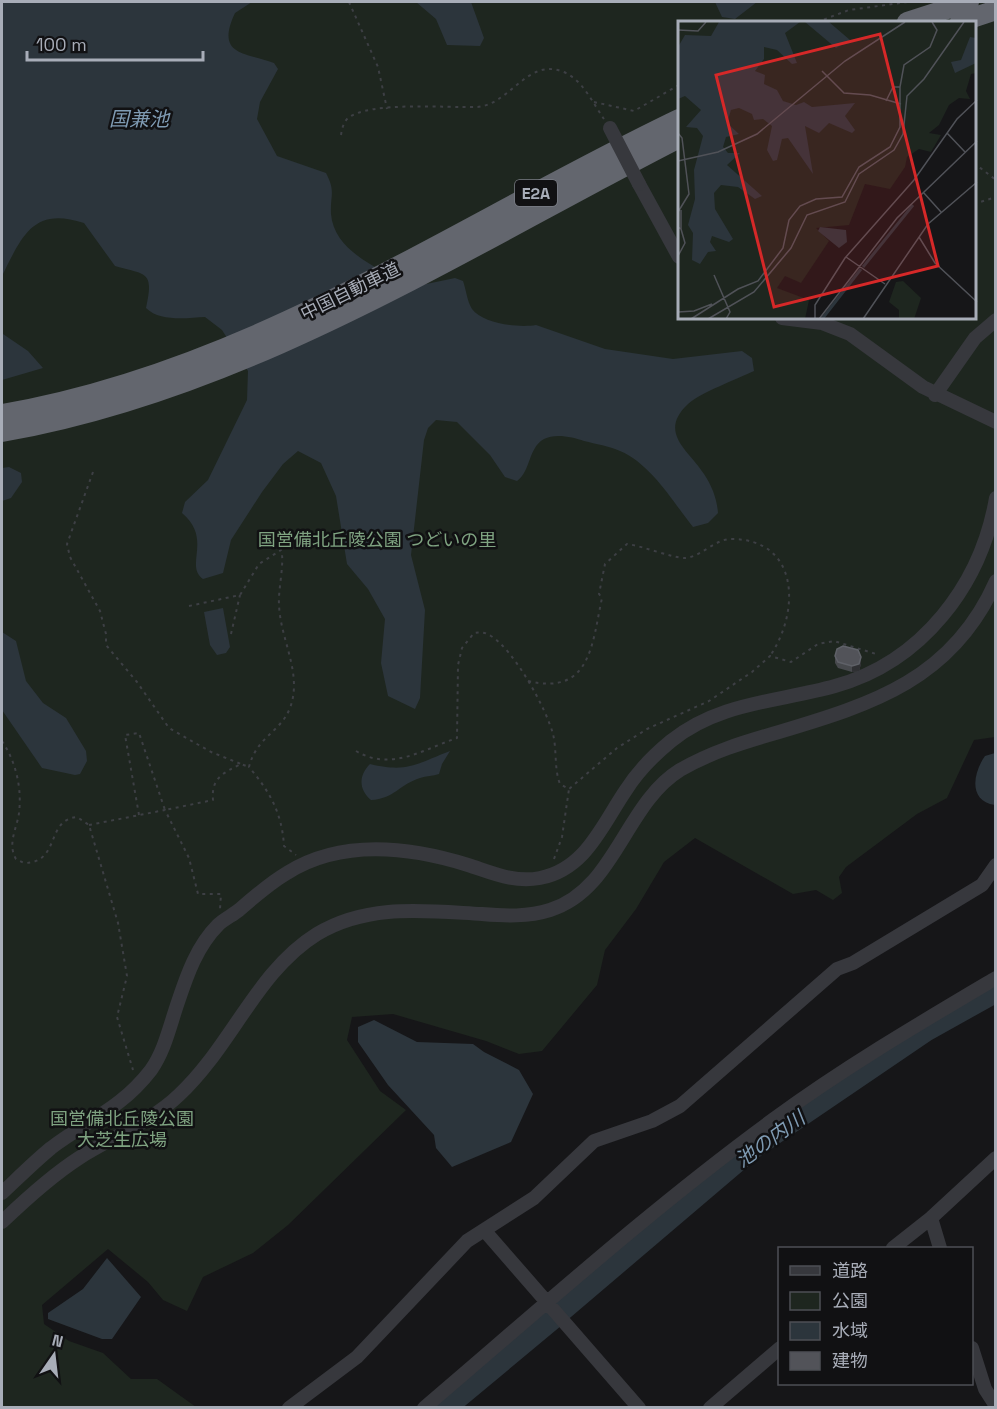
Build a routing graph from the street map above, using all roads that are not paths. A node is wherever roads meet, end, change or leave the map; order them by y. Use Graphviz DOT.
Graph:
graph roads {
  1 [pos="969,2"];
  2 [pos="996,10"];
  3 [pos="910,21"];
  4 [pos="963,21"];
  5 [pos="678,120"];
  6 [pos="610,128"];
  7 [pos="678,138"];
  8 [pos="678,255"];
  9 [pos="399,277"];
  10 [pos="798,320"];
  11 [pos="996,320"];
  12 [pos="211,363"];
  13 [pos="935,395"];
  14 [pos="2,414"];
  15 [pos="996,422"];
  16 [pos="2,432"];
  17 [pos="996,498"];
  18 [pos="996,581"];
  19 [pos="996,865"];
  20 [pos="996,978"];
  21 [pos="996,1158"];
  22 [pos="2,1193"];
  23 [pos="931,1218"];
  24 [pos="2,1222"];
  25 [pos="484,1230"];
  26 [pos="894,1247"];
  27 [pos="940,1247"];
  28 [pos="547,1304"];
  29 [pos="778,1350"];
  30 [pos="973,1351"];
  31 [pos="996,1406"];
  32 [pos="289,1407"];
  33 [pos="424,1407"];
  34 [pos="639,1407"];
  35 [pos="710,1407"];
  1 -- 3 [label="highway"];
  2 -- 4 [label="highway"];
  5 -- 9 [label="highway, 中国自動車道 / E2A"];
  6 -- 8 [label="street, bridge"];
  7 -- 9 [label="highway, 中国自動車道 / E2A"];
  9 -- 12 [label="highway, 中国自動車道 / E2A"];
  10 -- 13 [label="street"];
  11 -- 13 [label="street"];
  12 -- 14 [label="highway, 中国自動車道 / E2A"];
  12 -- 16 [label="highway, 中国自動車道 / E2A"];
  13 -- 15 [label="street"];
  17 -- 22 [label="street"];
  18 -- 24 [label="street"];
  19 -- 25 [label="street"];
  20 -- 28 [label="street"];
  21 -- 23 [label="street"];
  23 -- 26 [label="street"];
  23 -- 27 [label="street"];
  25 -- 28 [label="street"];
  25 -- 32 [label="street"];
  28 -- 33 [label="street"];
  28 -- 34 [label="street"];
  29 -- 35 [label="street"];
  30 -- 31 [label="street"];
}
